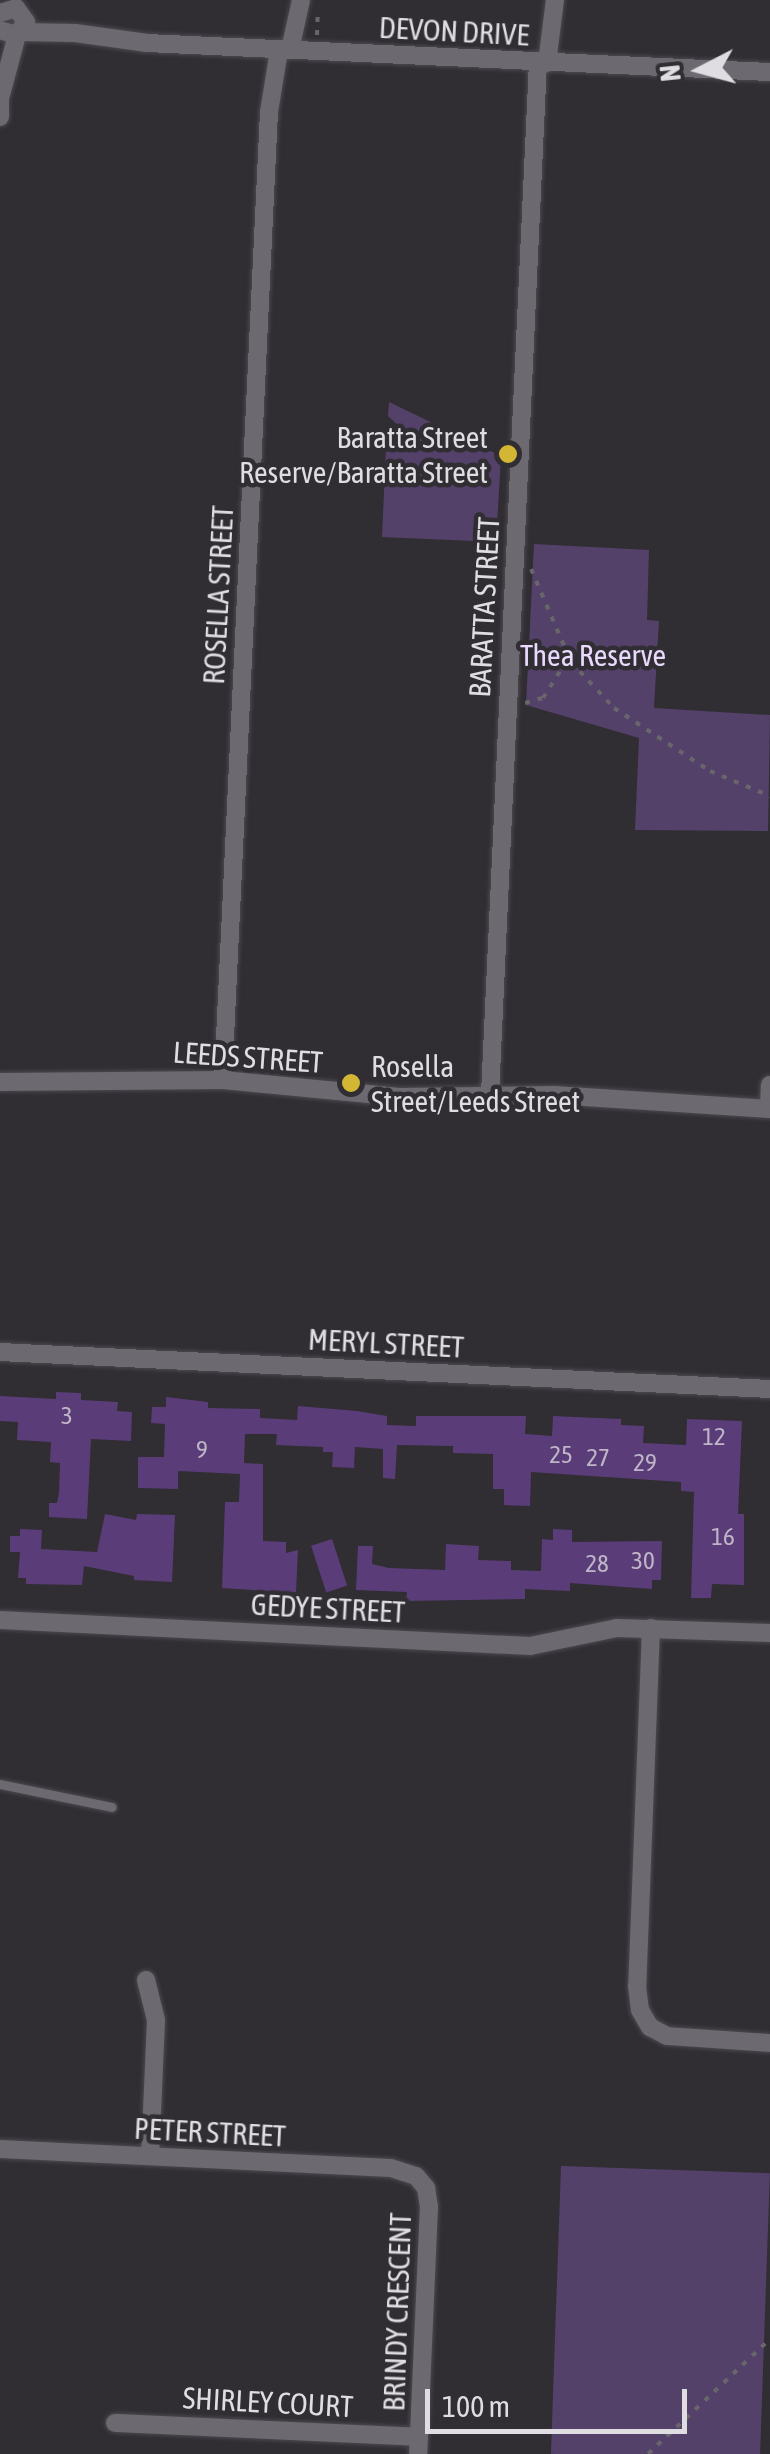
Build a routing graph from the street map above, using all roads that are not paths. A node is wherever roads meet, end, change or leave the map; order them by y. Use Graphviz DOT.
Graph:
graph roads {
  1 [pos="301,0"];
  2 [pos="554,3"];
  3 [pos="10,18"];
  4 [pos="289,47"];
  5 [pos="548,63"];
  6 [pos="770,72"];
  7 [pos="0,83"];
  8 [pos="1,95"];
  9 [pos="0,118"];
  10 [pos="0,1079"];
  11 [pos="222,1080"];
  12 [pos="770,1085"];
  13 [pos="490,1095"];
  14 [pos="770,1109"];
  15 [pos="0,1352"];
  16 [pos="770,1390"];
  17 [pos="0,1620"];
  18 [pos="651,1628"];
  19 [pos="770,1633"];
  20 [pos="0,1784"];
  21 [pos="112,1807"];
  22 [pos="146,1980"];
  23 [pos="770,2042"];
  24 [pos="0,2150"];
  25 [pos="150,2156"];
  26 [pos="416,2176"];
  27 [pos="115,2423"];
  28 [pos="418,2445"];
  1 -- 4 [label="street, ROSELLA STREET"];
  2 -- 5 [label="street, BARATTA STREET"];
  3 -- 4 [label="street, DEVON DRIVE"];
  3 -- 8 [label="street"];
  4 -- 5 [label="street, DEVON DRIVE"];
  4 -- 11 [label="street, ROSELLA STREET"];
  5 -- 6 [label="street, DEVON DRIVE"];
  5 -- 13 [label="street, BARATTA STREET"];
  7 -- 8 [label="street"];
  8 -- 9 [label="street"];
  10 -- 11 [label="street, LEEDS STREET"];
  11 -- 13 [label="street, LEEDS STREET"];
  12 -- 14 [label="street"];
  13 -- 14 [label="street, LEEDS STREET"];
  15 -- 16 [label="street, MERYL STREET"];
  17 -- 18 [label="street, GEDYE STREET"];
  18 -- 19 [label="street, GEDYE STREET"];
  18 -- 23 [label="street"];
  20 -- 21 [label="lane"];
  22 -- 25 [label="street"];
  24 -- 25 [label="street, PETER STREET"];
  25 -- 26 [label="street, PETER STREET"];
  26 -- 28 [label="street, BRINDY CRESCENT"];
  27 -- 28 [label="street, SHIRLEY COURT"];
}
